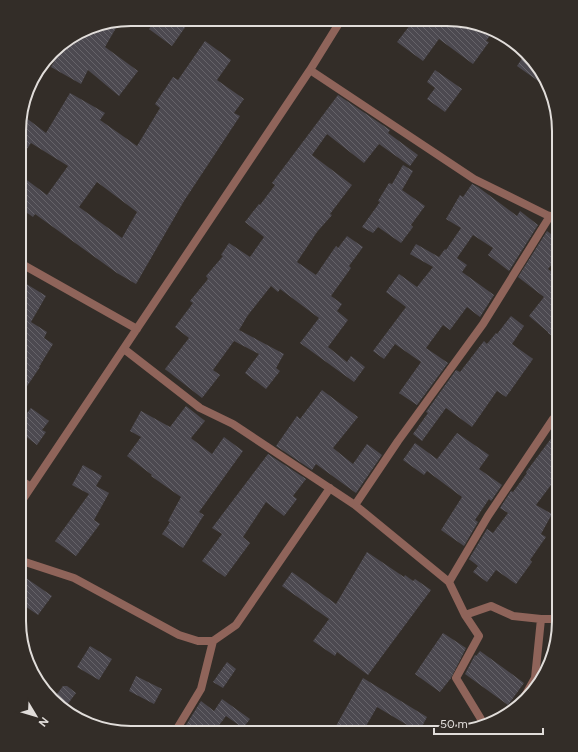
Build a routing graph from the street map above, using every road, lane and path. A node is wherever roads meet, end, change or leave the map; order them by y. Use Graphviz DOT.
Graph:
graph roads {
  1 [pos="337,26"];
  2 [pos="310,70"];
  3 [pos="550,216"];
  4 [pos="26,266"];
  5 [pos="137,329"];
  6 [pos="124,349"];
  7 [pos="552,420"];
  8 [pos="26,484"];
  9 [pos="31,487"];
  10 [pos="330,488"];
  11 [pos="26,494"];
  12 [pos="355,505"];
  13 [pos="26,562"];
  14 [pos="449,582"];
  15 [pos="465,616"];
  16 [pos="552,619"];
  17 [pos="541,620"];
  18 [pos="213,640"];
  19 [pos="536,675"];
  20 [pos="481,720"];
  21 [pos="179,726"];
  1 -- 2 [label="street"];
  2 -- 3 [label="street"];
  2 -- 5 [label="street"];
  3 -- 12 [label="street"];
  4 -- 5 [label="street"];
  5 -- 6 [label="street"];
  6 -- 9 [label="street"];
  6 -- 10 [label="street"];
  7 -- 14 [label="street"];
  8 -- 9 [label="street"];
  9 -- 11 [label="street"];
  10 -- 12 [label="street"];
  10 -- 18 [label="street"];
  12 -- 14 [label="street"];
  13 -- 18 [label="street"];
  14 -- 15 [label="street"];
  15 -- 17 [label="street"];
  15 -- 20 [label="street"];
  16 -- 17 [label="street"];
  17 -- 19 [label="street"];
  18 -- 21 [label="street"];
}
